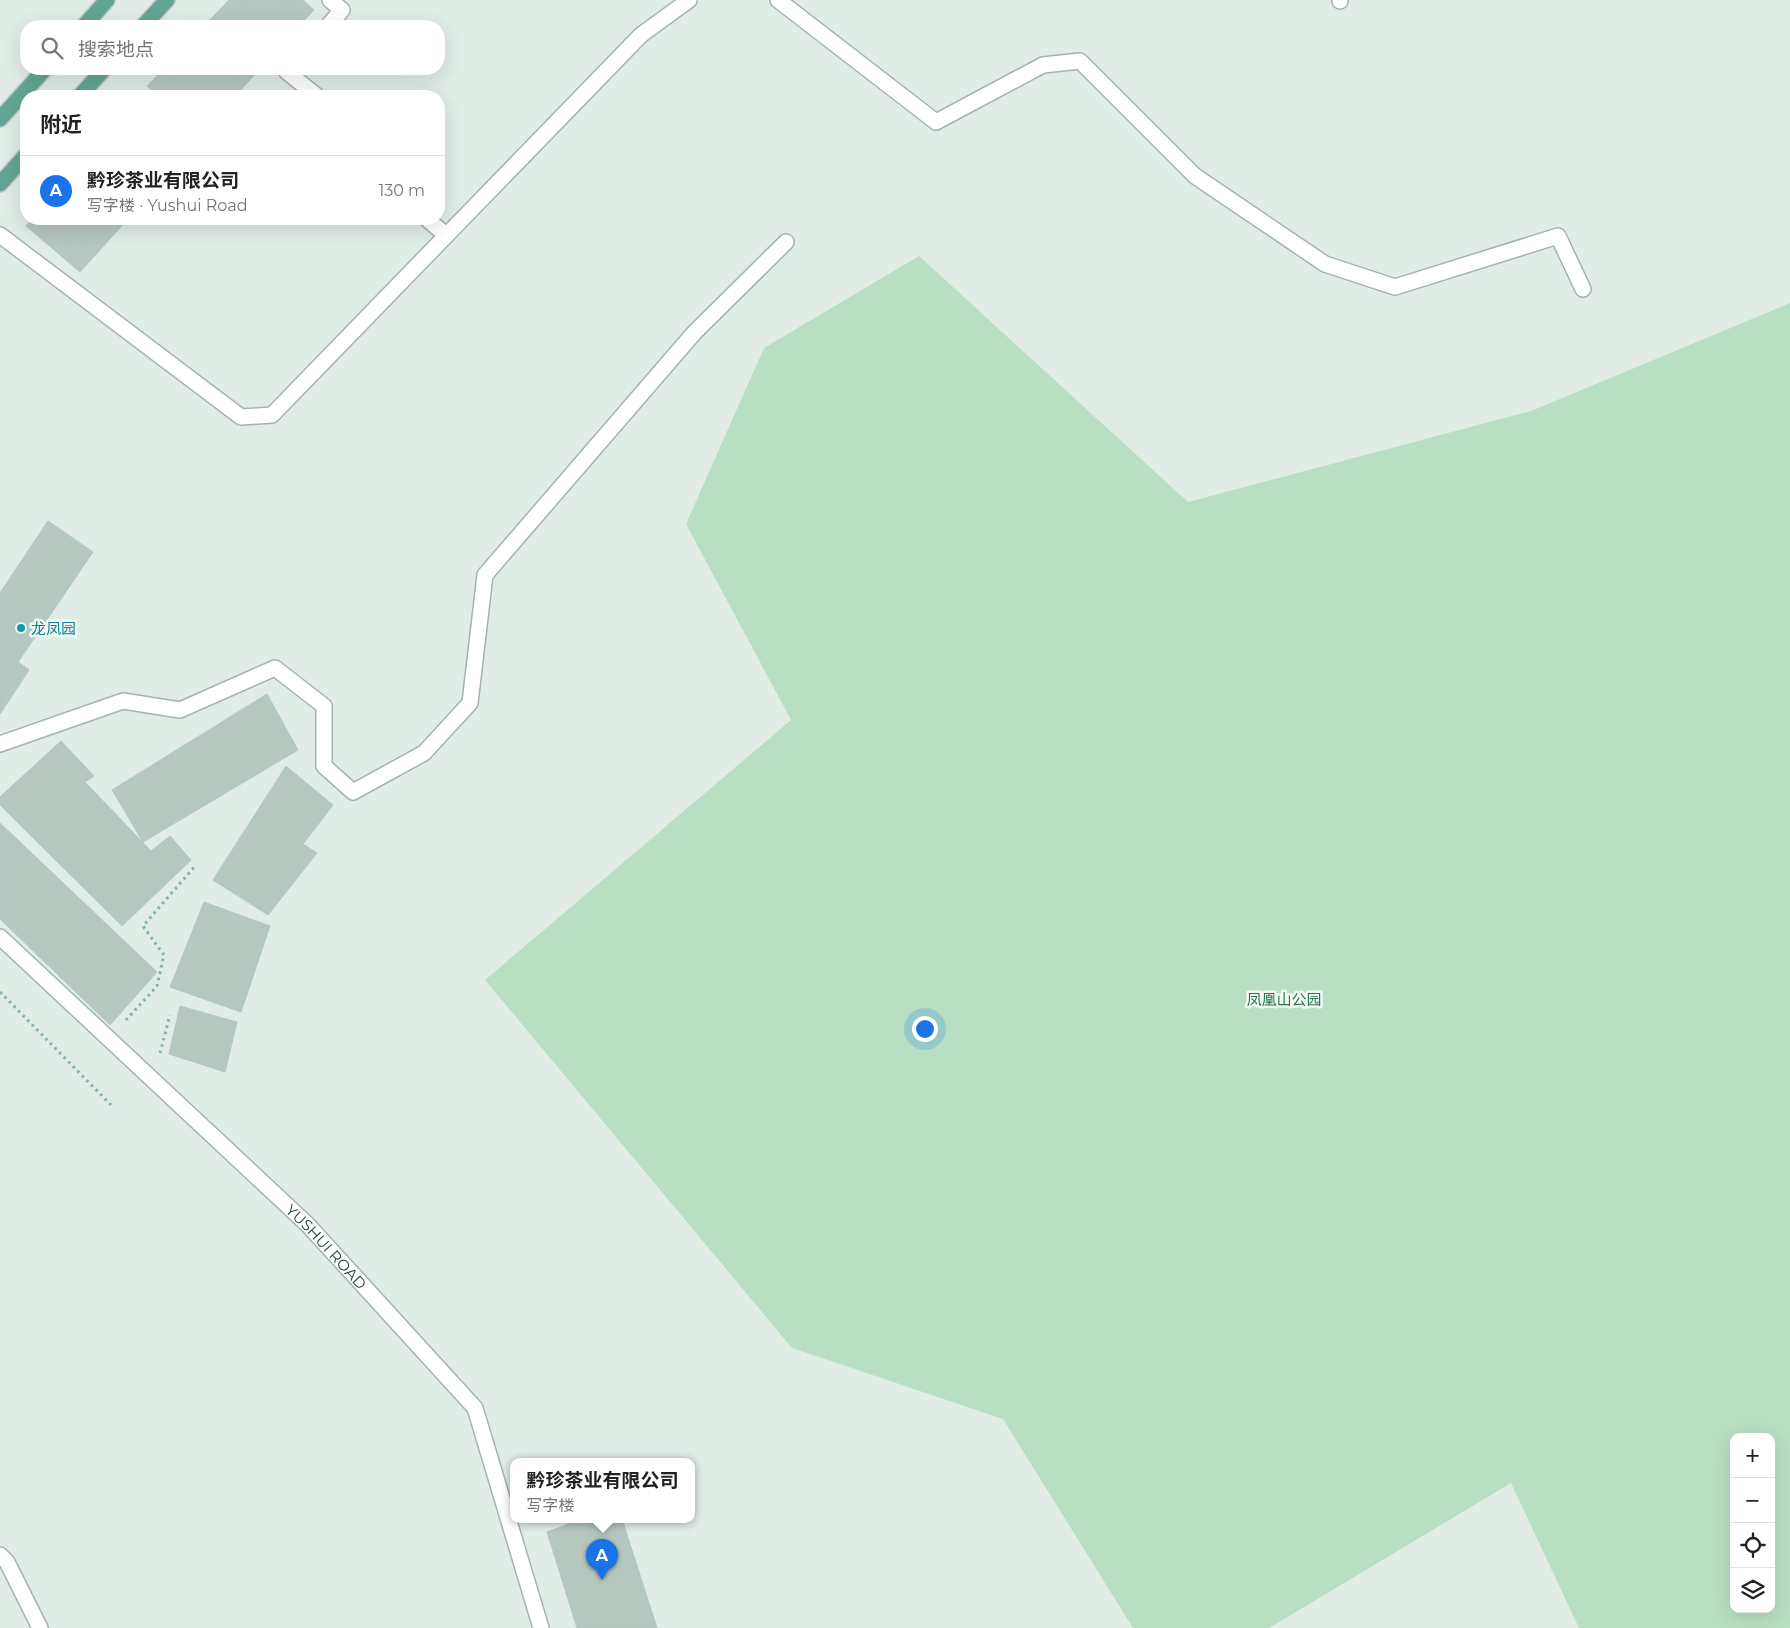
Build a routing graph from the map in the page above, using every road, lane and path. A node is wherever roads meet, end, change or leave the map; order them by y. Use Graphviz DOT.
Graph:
graph roads {
  1 [pos="107,0"];
  2 [pos="166,0"];
  3 [pos="330,0"];
  4 [pos="689,0"];
  5 [pos="778,0"];
  6 [pos="89,20"];
  7 [pos="148,20"];
  8 [pos="333,20"];
  9 [pos="40,75"];
  10 [pos="99,75"];
  11 [pos="291,75"];
  12 [pos="26,90"];
  13 [pos="85,90"];
  14 [pos="310,90"];
  15 [pos="20,97"];
  16 [pos="0,119"];
  17 [pos="20,162"];
  18 [pos="0,184"];
  19 [pos="434,225"];
  20 [pos="0,235"];
  21 [pos="446,235"];
  22 [pos="786,242"];
  23 [pos="1583,289"];
  24 [pos="0,744"];
  25 [pos="196,865"];
  26 [pos="0,937"];
  27 [pos="0,992"];
  28 [pos="109,1039"];
  29 [pos="114,1108"];
  30 [pos="0,1554"];
  31 [pos="40,1628"];
  32 [pos="541,1628"];
  1 -- 6 [label="main road"];
  2 -- 7 [label="main road"];
  3 -- 8 [label="street"];
  4 -- 21 [label="street"];
  5 -- 23 [label="street"];
  9 -- 12 [label="main road"];
  10 -- 13 [label="main road"];
  11 -- 14 [label="street"];
  15 -- 16 [label="main road"];
  17 -- 18 [label="main road"];
  19 -- 21 [label="street"];
  20 -- 21 [label="street"];
  22 -- 24 [label="street"];
  25 -- 28 [label="path"];
  26 -- 28 [label="street, YUSHUI ROAD"];
  27 -- 29 [label="path"];
  28 -- 32 [label="street, YUSHUI ROAD"];
  30 -- 31 [label="street"];
}
